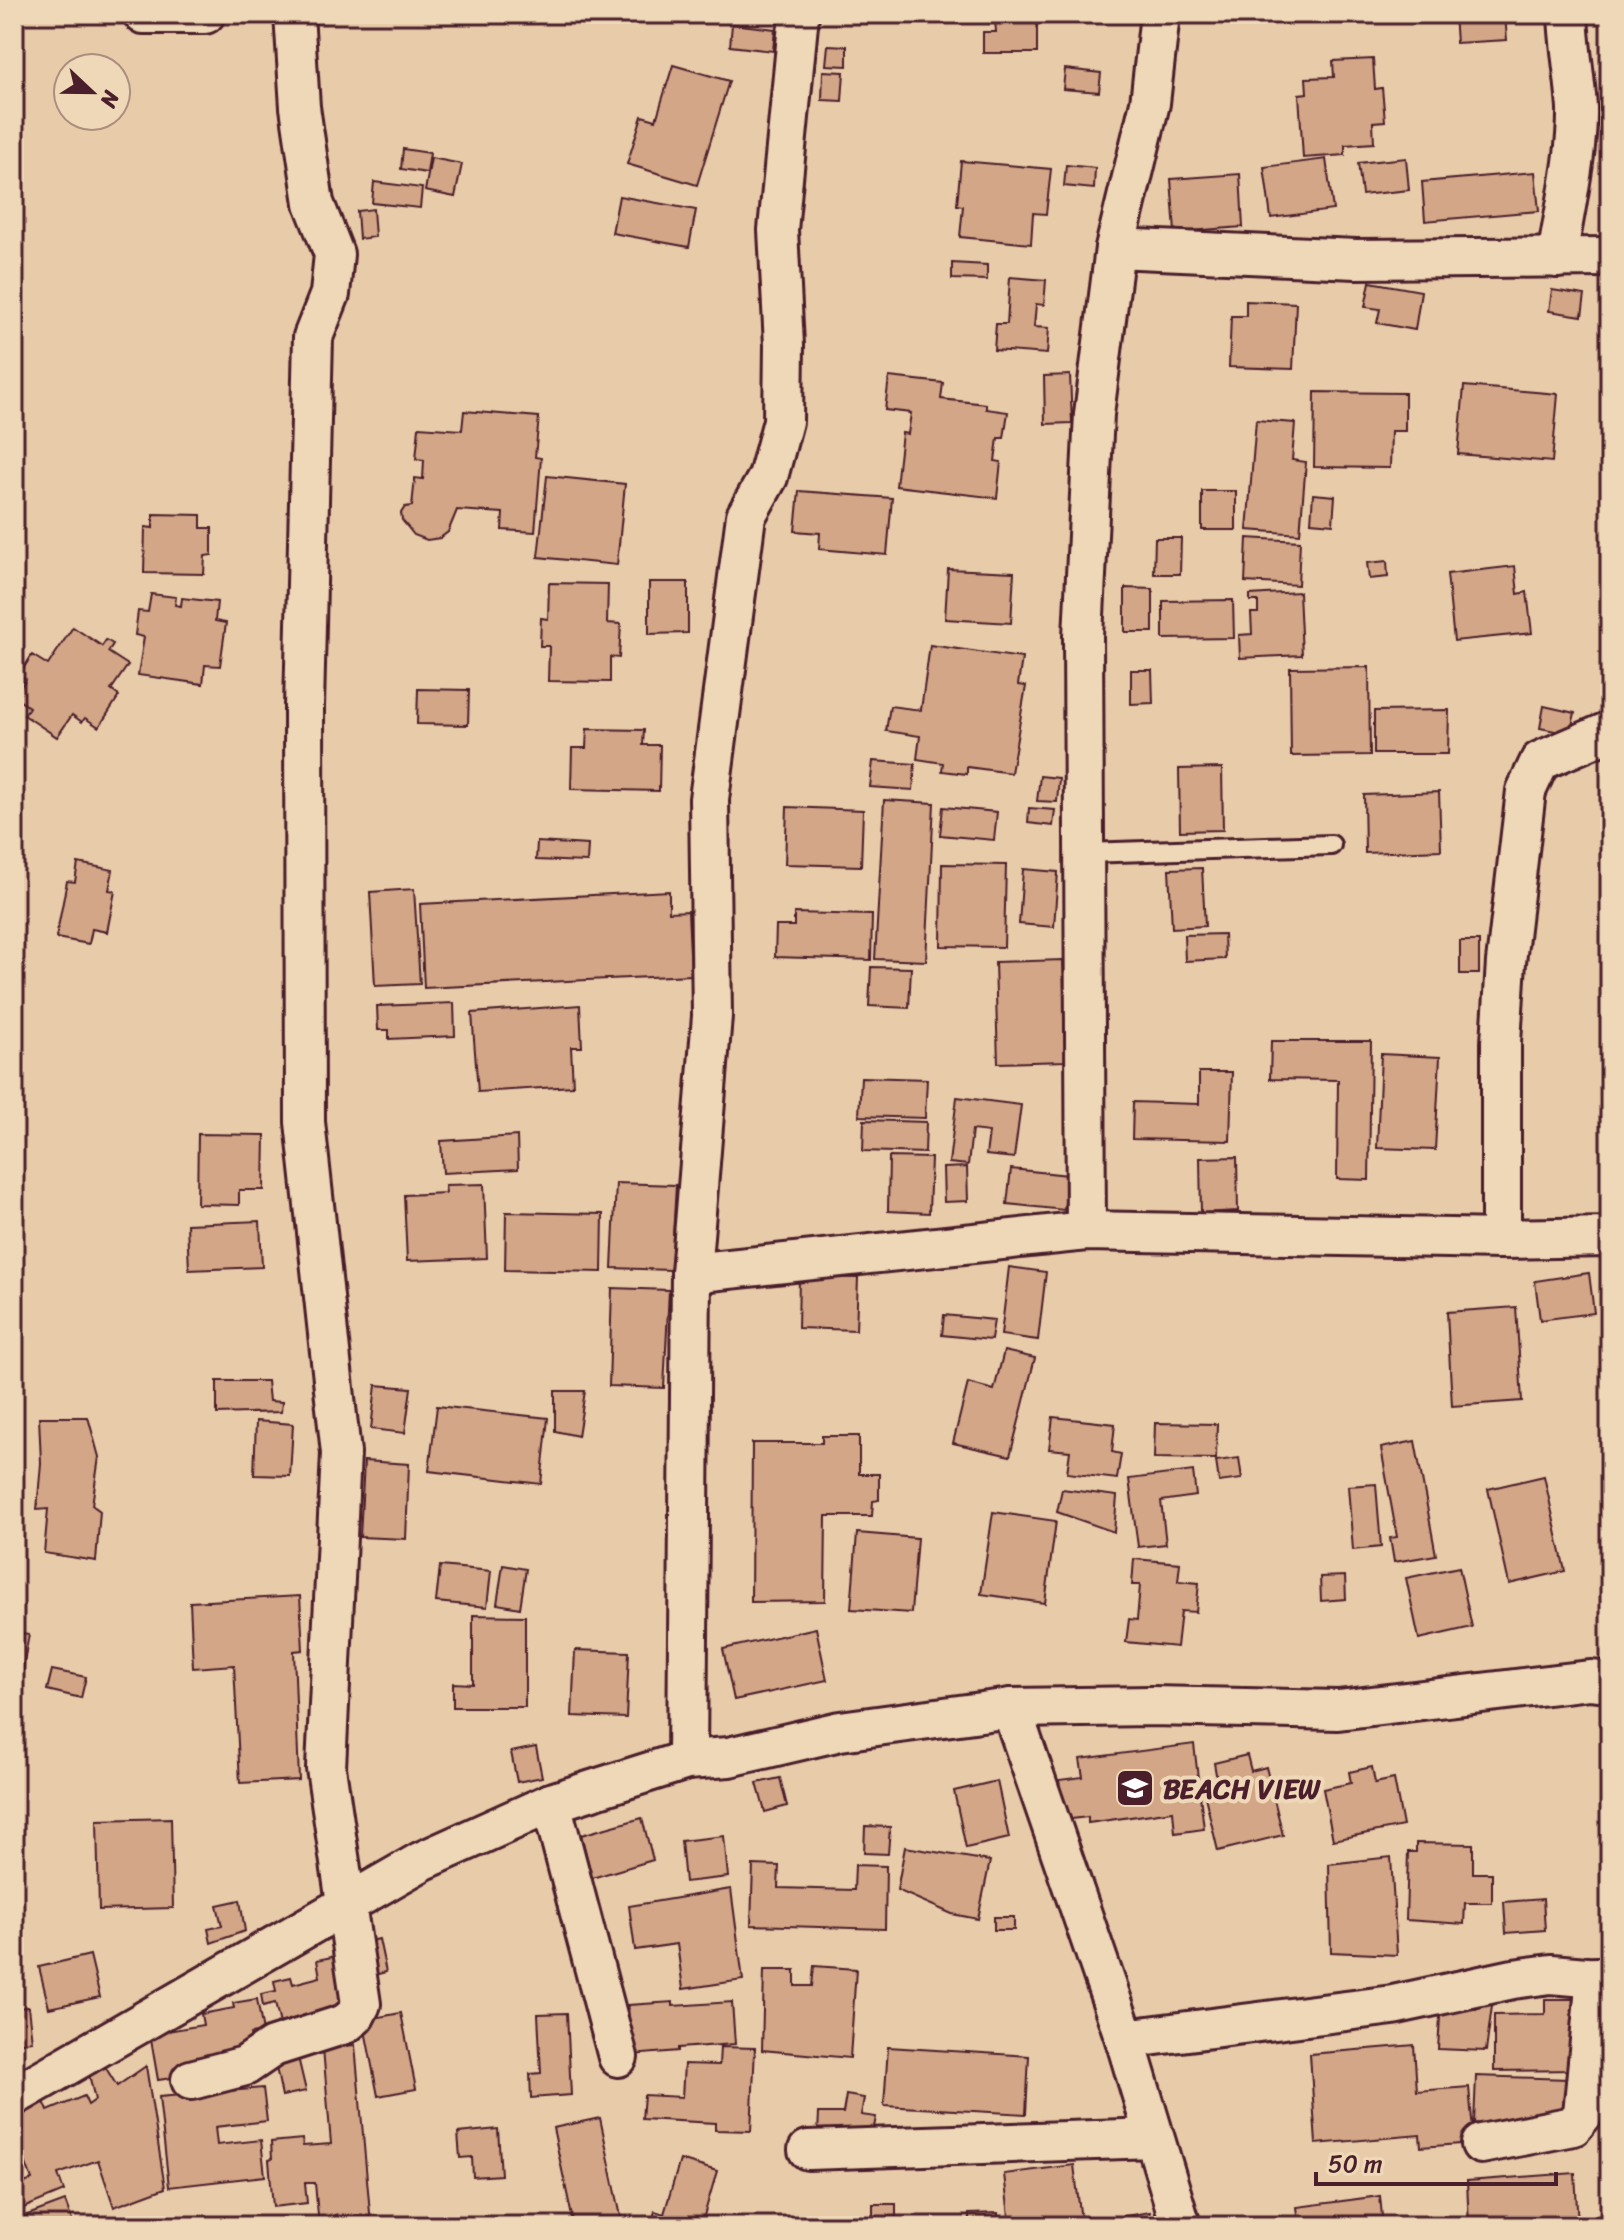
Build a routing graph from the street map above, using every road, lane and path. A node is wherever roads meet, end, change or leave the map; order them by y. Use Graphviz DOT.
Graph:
graph roads {
  1 [pos="143,14"];
  2 [pos="205,14"];
  3 [pos="294,14"];
  4 [pos="799,14"];
  5 [pos="1160,14"];
  6 [pos="1568,14"];
  7 [pos="1115,248"];
  8 [pos="1610,257"];
  9 [pos="1557,258"];
  10 [pos="1610,731"];
  11 [pos="1331,845"];
  12 [pos="1085,853"];
  13 [pos="1086,1231"];
  14 [pos="1610,1237"];
  15 [pos="1501,1239"];
  16 [pos="691,1273"];
  17 [pos="1610,1682"];
  18 [pos="1011,1708"];
  19 [pos="687,1760"];
  20 [pos="551,1803"];
  21 [pos="347,1903"];
  22 [pos="1603,1978"];
  23 [pos="1125,2039"];
  24 [pos="618,2057"];
  25 [pos="191,2080"];
  26 [pos="14,2096"];
  27 [pos="1154,2138"];
  28 [pos="1481,2144"];
  29 [pos="808,2150"];
  30 [pos="1181,2226"];
  1 -- 2 [label="street"];
  3 -- 21 [label="street"];
  4 -- 16 [label="street"];
  5 -- 7 [label="street"];
  6 -- 9 [label="street"];
  7 -- 9 [label="street"];
  7 -- 12 [label="street"];
  8 -- 9 [label="street"];
  10 -- 15 [label="street"];
  11 -- 12 [label="lane"];
  12 -- 13 [label="street"];
  13 -- 15 [label="street"];
  13 -- 16 [label="street"];
  14 -- 15 [label="street"];
  16 -- 19 [label="street"];
  17 -- 18 [label="street"];
  18 -- 19 [label="street"];
  18 -- 23 [label="street"];
  19 -- 20 [label="street"];
  20 -- 21 [label="street"];
  20 -- 24 [label="street"];
  21 -- 25 [label="street"];
  21 -- 26 [label="street"];
  22 -- 23 [label="street"];
  22 -- 28 [label="street"];
  23 -- 27 [label="street"];
  27 -- 29 [label="street"];
  27 -- 30 [label="street"];
}
